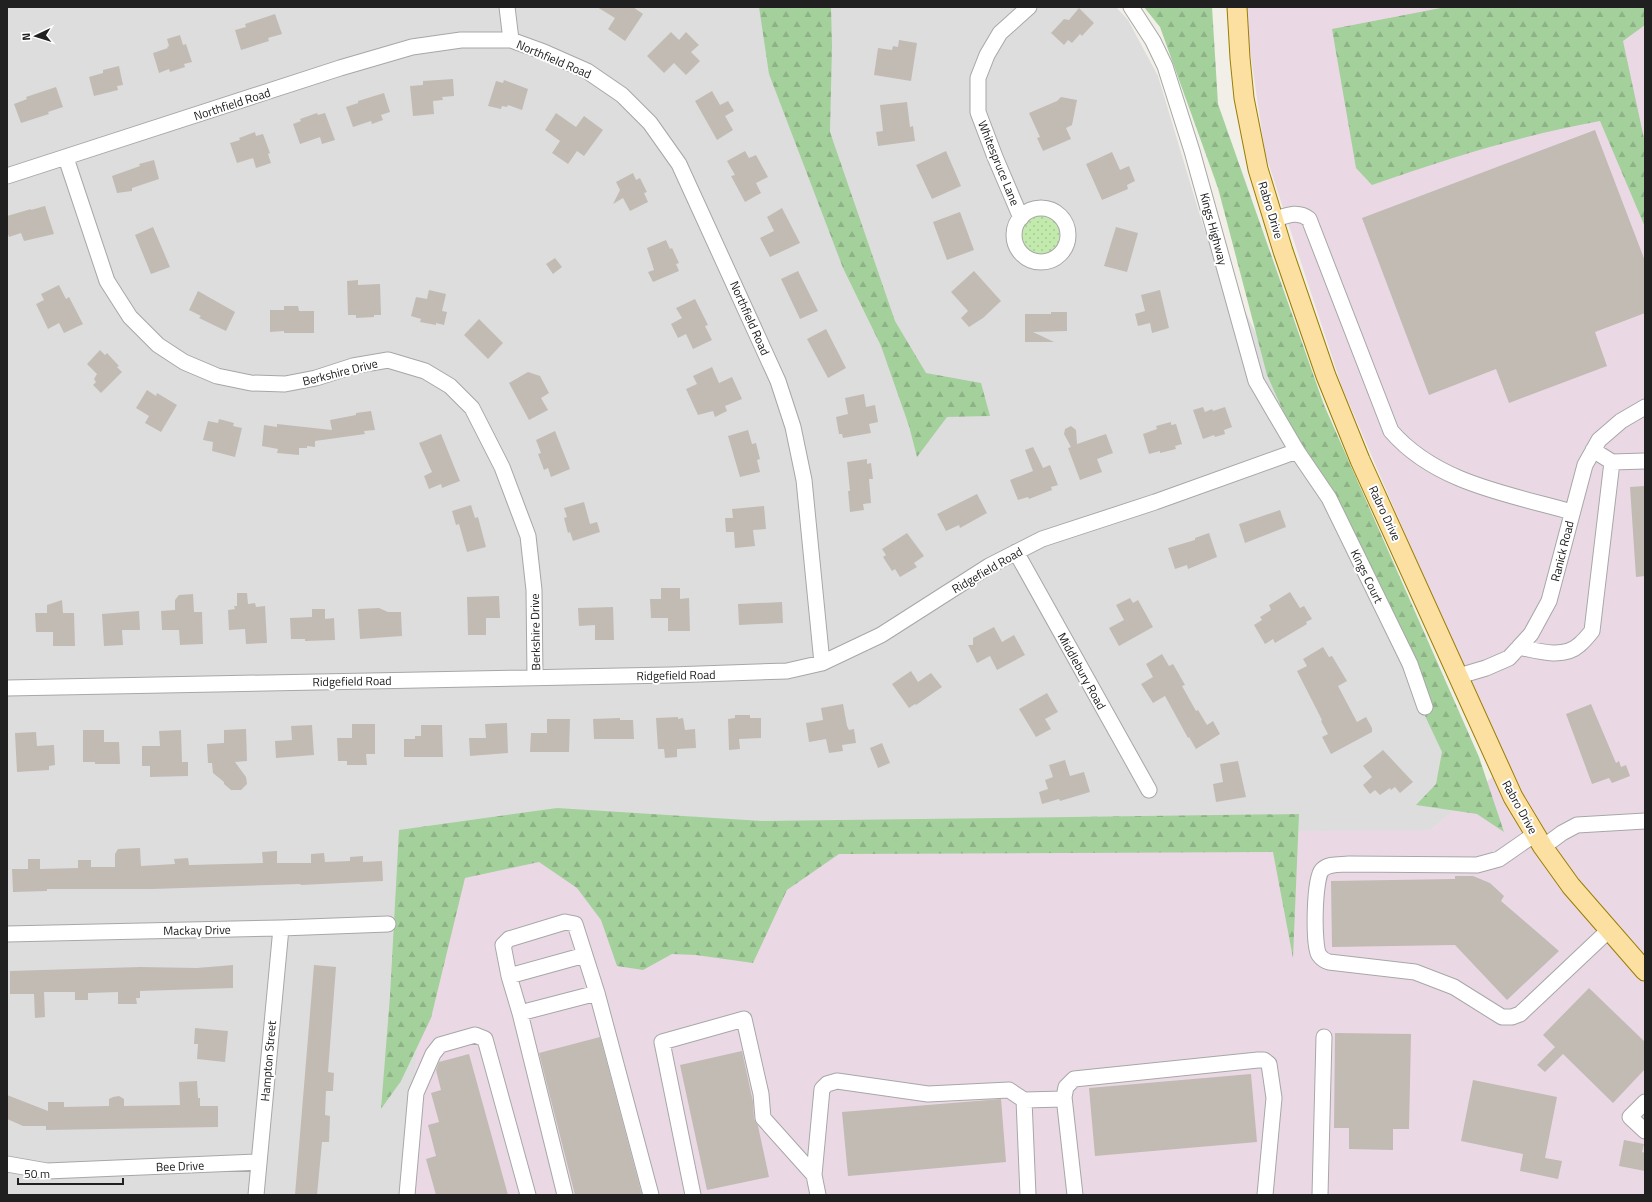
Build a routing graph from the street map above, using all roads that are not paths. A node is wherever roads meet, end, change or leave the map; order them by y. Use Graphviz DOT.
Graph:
graph roads {
  1 [pos="507,7"];
  2 [pos="1029,7"];
  3 [pos="1131,7"];
  4 [pos="1237,7"];
  5 [pos="511,40"];
  6 [pos="66,158"];
  7 [pos="7,176"];
  8 [pos="1021,218"];
  9 [pos="1273,220"];
  10 [pos="1645,407"];
  11 [pos="1593,450"];
  12 [pos="1297,451"];
  13 [pos="1612,462"];
  14 [pos="1645,462"];
  15 [pos="1572,512"];
  16 [pos="1016,552"];
  17 [pos="1519,647"];
  18 [pos="822,663"];
  19 [pos="1458,676"];
  20 [pos="535,677"];
  21 [pos="7,688"];
  22 [pos="1426,706"];
  23 [pos="1149,790"];
  24 [pos="1645,821"];
  25 [pos="1539,841"];
  26 [pos="388,924"];
  27 [pos="281,928"];
  28 [pos="1609,930"];
  29 [pos="7,934"];
  30 [pos="585,955"];
  31 [pos="1645,972"];
  32 [pos="509,976"];
  33 [pos="597,993"];
  34 [pos="520,1013"];
  35 [pos="1324,1037"];
  36 [pos="1064,1099"];
  37 [pos="1024,1100"];
  38 [pos="1645,1102"];
  39 [pos="1645,1131"];
  40 [pos="259,1162"];
  41 [pos="7,1164"];
  42 [pos="814,1175"];
  43 [pos="256,1195"];
  44 [pos="407,1195"];
  45 [pos="528,1195"];
  46 [pos="565,1195"];
  47 [pos="651,1195"];
  48 [pos="693,1195"];
  49 [pos="818,1195"];
  50 [pos="1028,1195"];
  51 [pos="1075,1195"];
  52 [pos="1265,1195"];
  53 [pos="1320,1195"];
  1 -- 5 [label="street"];
  2 -- 8 [label="street, Whitespruce Lane"];
  3 -- 12 [label="street, Kings Highway"];
  4 -- 9 [label="main road, Rabro Drive"];
  5 -- 6 [label="street, Northfield Road"];
  5 -- 18 [label="street, Northfield Road"];
  6 -- 7 [label="street, Northfield Road"];
  6 -- 20 [label="street, Berkshire Drive"];
  9 -- 15 [label="street"];
  9 -- 19 [label="main road, Rabro Drive"];
  10 -- 11 [label="street, Ranick Road"];
  11 -- 13 [label="street"];
  11 -- 15 [label="street, Ranick Road"];
  12 -- 16 [label="street, Ridgefield Road"];
  12 -- 22 [label="street, Kings Court"];
  13 -- 14 [label="street"];
  13 -- 17 [label="street"];
  15 -- 17 [label="street, Ranick Road"];
  16 -- 18 [label="street, Ridgefield Road"];
  16 -- 23 [label="street, Middlebury Road"];
  17 -- 19 [label="street, Ranick Road"];
  18 -- 20 [label="street, Ridgefield Road"];
  19 -- 25 [label="main road, Rabro Drive"];
  20 -- 21 [label="street, Ridgefield Road"];
  24 -- 25 [label="street"];
  25 -- 28 [label="main road, Rabro Drive"];
  25 -- 28 [label="street"];
  26 -- 27 [label="street, Mackay Drive"];
  27 -- 29 [label="street, Mackay Drive"];
  27 -- 40 [label="street, Hampton Street"];
  28 -- 31 [label="main road, Rabro Drive"];
  30 -- 32 [label="street"];
  30 -- 32 [label="street"];
  30 -- 33 [label="street"];
  32 -- 34 [label="street"];
  33 -- 34 [label="street"];
  33 -- 47 [label="street"];
  34 -- 46 [label="street"];
  35 -- 53 [label="street"];
  36 -- 37 [label="street"];
  36 -- 51 [label="street"];
  36 -- 52 [label="street"];
  37 -- 42 [label="street"];
  37 -- 50 [label="street"];
  38 -- 39 [label="street"];
  40 -- 41 [label="street, Bee Drive"];
  40 -- 43 [label="street, Hampton Street"];
  42 -- 48 [label="street"];
  42 -- 49 [label="street"];
  44 -- 45 [label="street"];
}
